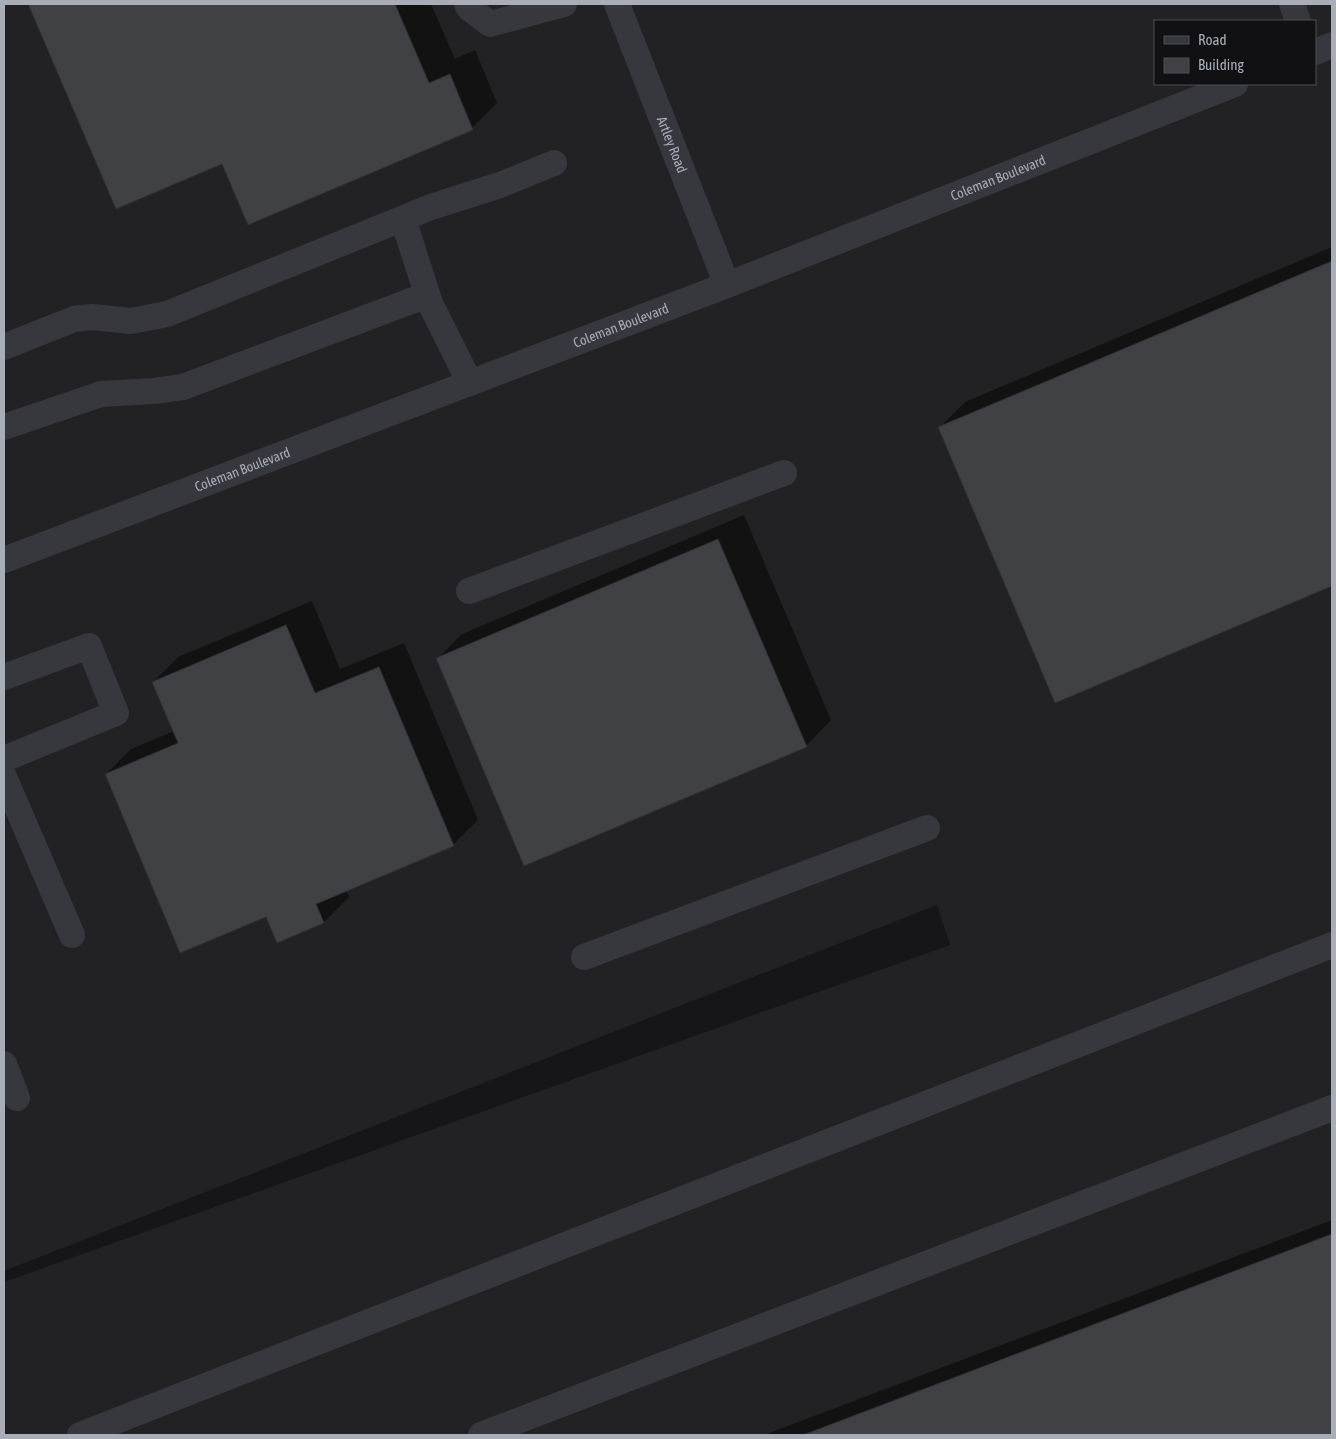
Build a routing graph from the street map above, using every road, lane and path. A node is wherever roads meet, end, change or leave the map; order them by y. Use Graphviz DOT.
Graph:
graph roads {
  1 [pos="466,4"];
  2 [pos="564,4"];
  3 [pos="617,4"];
  4 [pos="1292,4"];
  5 [pos="1298,20"];
  6 [pos="1332,45"];
  7 [pos="1316,52"];
  8 [pos="1232,85"];
  9 [pos="554,163"];
  10 [pos="403,219"];
  11 [pos="727,285"];
  12 [pos="427,295"];
  13 [pos="4,347"];
  14 [pos="470,383"];
  15 [pos="4,427"];
  16 [pos="784,473"];
  17 [pos="4,560"];
  18 [pos="469,591"];
  19 [pos="4,677"];
  20 [pos="4,759"];
  21 [pos="4,777"];
  22 [pos="927,828"];
  23 [pos="72,934"];
  24 [pos="1332,945"];
  25 [pos="584,957"];
  26 [pos="4,1064"];
  27 [pos="17,1098"];
  28 [pos="1332,1108"];
  29 [pos="80,1435"];
  30 [pos="481,1435"];
  1 -- 2 [label="street"];
  3 -- 11 [label="street, Artley Road"];
  4 -- 5 [label="street"];
  6 -- 7 [label="street"];
  8 -- 11 [label="street, Coleman Boulevard"];
  9 -- 10 [label="street"];
  10 -- 12 [label="street"];
  10 -- 13 [label="street"];
  11 -- 14 [label="street, Coleman Boulevard"];
  12 -- 14 [label="street"];
  12 -- 15 [label="street"];
  14 -- 17 [label="street, Coleman Boulevard"];
  16 -- 18 [label="street"];
  19 -- 20 [label="street"];
  21 -- 23 [label="street"];
  22 -- 25 [label="street"];
  24 -- 29 [label="street"];
  26 -- 27 [label="street"];
  28 -- 30 [label="street"];
}
